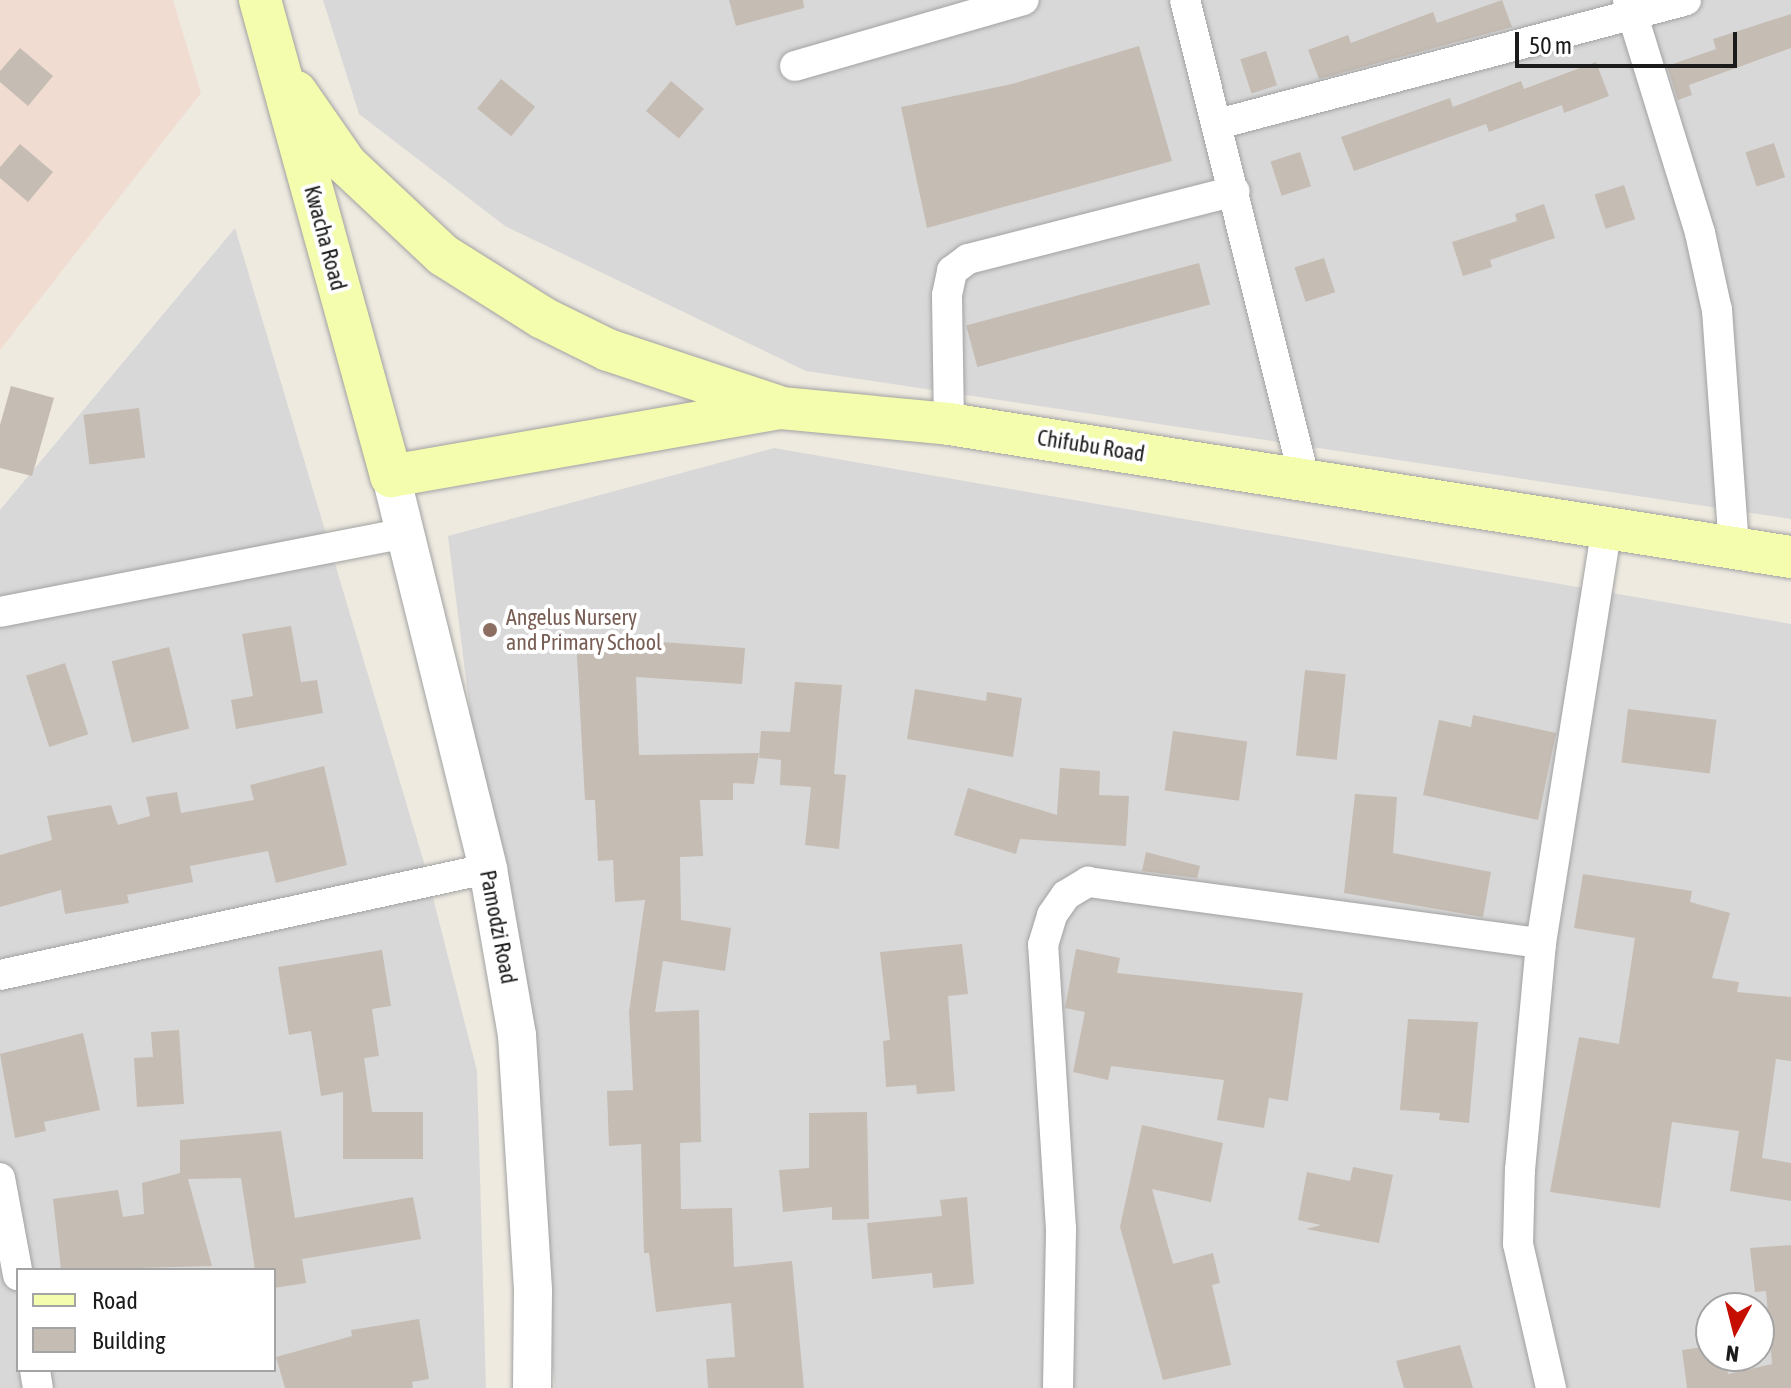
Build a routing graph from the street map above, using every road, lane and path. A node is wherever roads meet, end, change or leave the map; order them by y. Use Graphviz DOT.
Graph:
graph roads {
  1 [pos="260,0"];
  2 [pos="1024,0"];
  3 [pos="1185,0"];
  4 [pos="1686,0"];
  5 [pos="1630,5"];
  6 [pos="277,65"];
  7 [pos="795,66"];
  8 [pos="1218,124"];
  9 [pos="1234,191"];
  10 [pos="781,408"];
  11 [pos="949,424"];
  12 [pos="391,476"];
  13 [pos="1305,482"];
  14 [pos="1607,524"];
  15 [pos="402,534"];
  16 [pos="1734,547"];
  17 [pos="1791,557"];
  18 [pos="0,612"];
  19 [pos="488,869"];
  20 [pos="1541,943"];
  21 [pos="0,975"];
  22 [pos="0,1178"];
  23 [pos="17,1268"];
  24 [pos="532,1388"];
  25 [pos="1058,1388"];
  26 [pos="1551,1388"];
  1 -- 6 [label="main road, Kwacha Road"];
  2 -- 7 [label="street"];
  3 -- 8 [label="street"];
  4 -- 5 [label="street"];
  5 -- 8 [label="street"];
  5 -- 16 [label="street"];
  6 -- 10 [label="main road"];
  6 -- 12 [label="main road, Kwacha Road"];
  8 -- 9 [label="street"];
  9 -- 11 [label="street"];
  9 -- 13 [label="street"];
  10 -- 11 [label="main road, Chifubu Road"];
  10 -- 12 [label="main road, Chifubu Road"];
  11 -- 13 [label="main road, Chifubu Road"];
  12 -- 15 [label="street, Pamodzi Road"];
  13 -- 14 [label="main road, Chifubu Road"];
  14 -- 16 [label="main road, Chifubu Road"];
  14 -- 20 [label="street"];
  15 -- 18 [label="street"];
  15 -- 19 [label="street, Pamodzi Road"];
  16 -- 17 [label="main road, Chifubu Road"];
  19 -- 21 [label="street"];
  19 -- 24 [label="street, Pamodzi Road"];
  20 -- 25 [label="street"];
  20 -- 26 [label="street"];
  22 -- 23 [label="street"];
}
